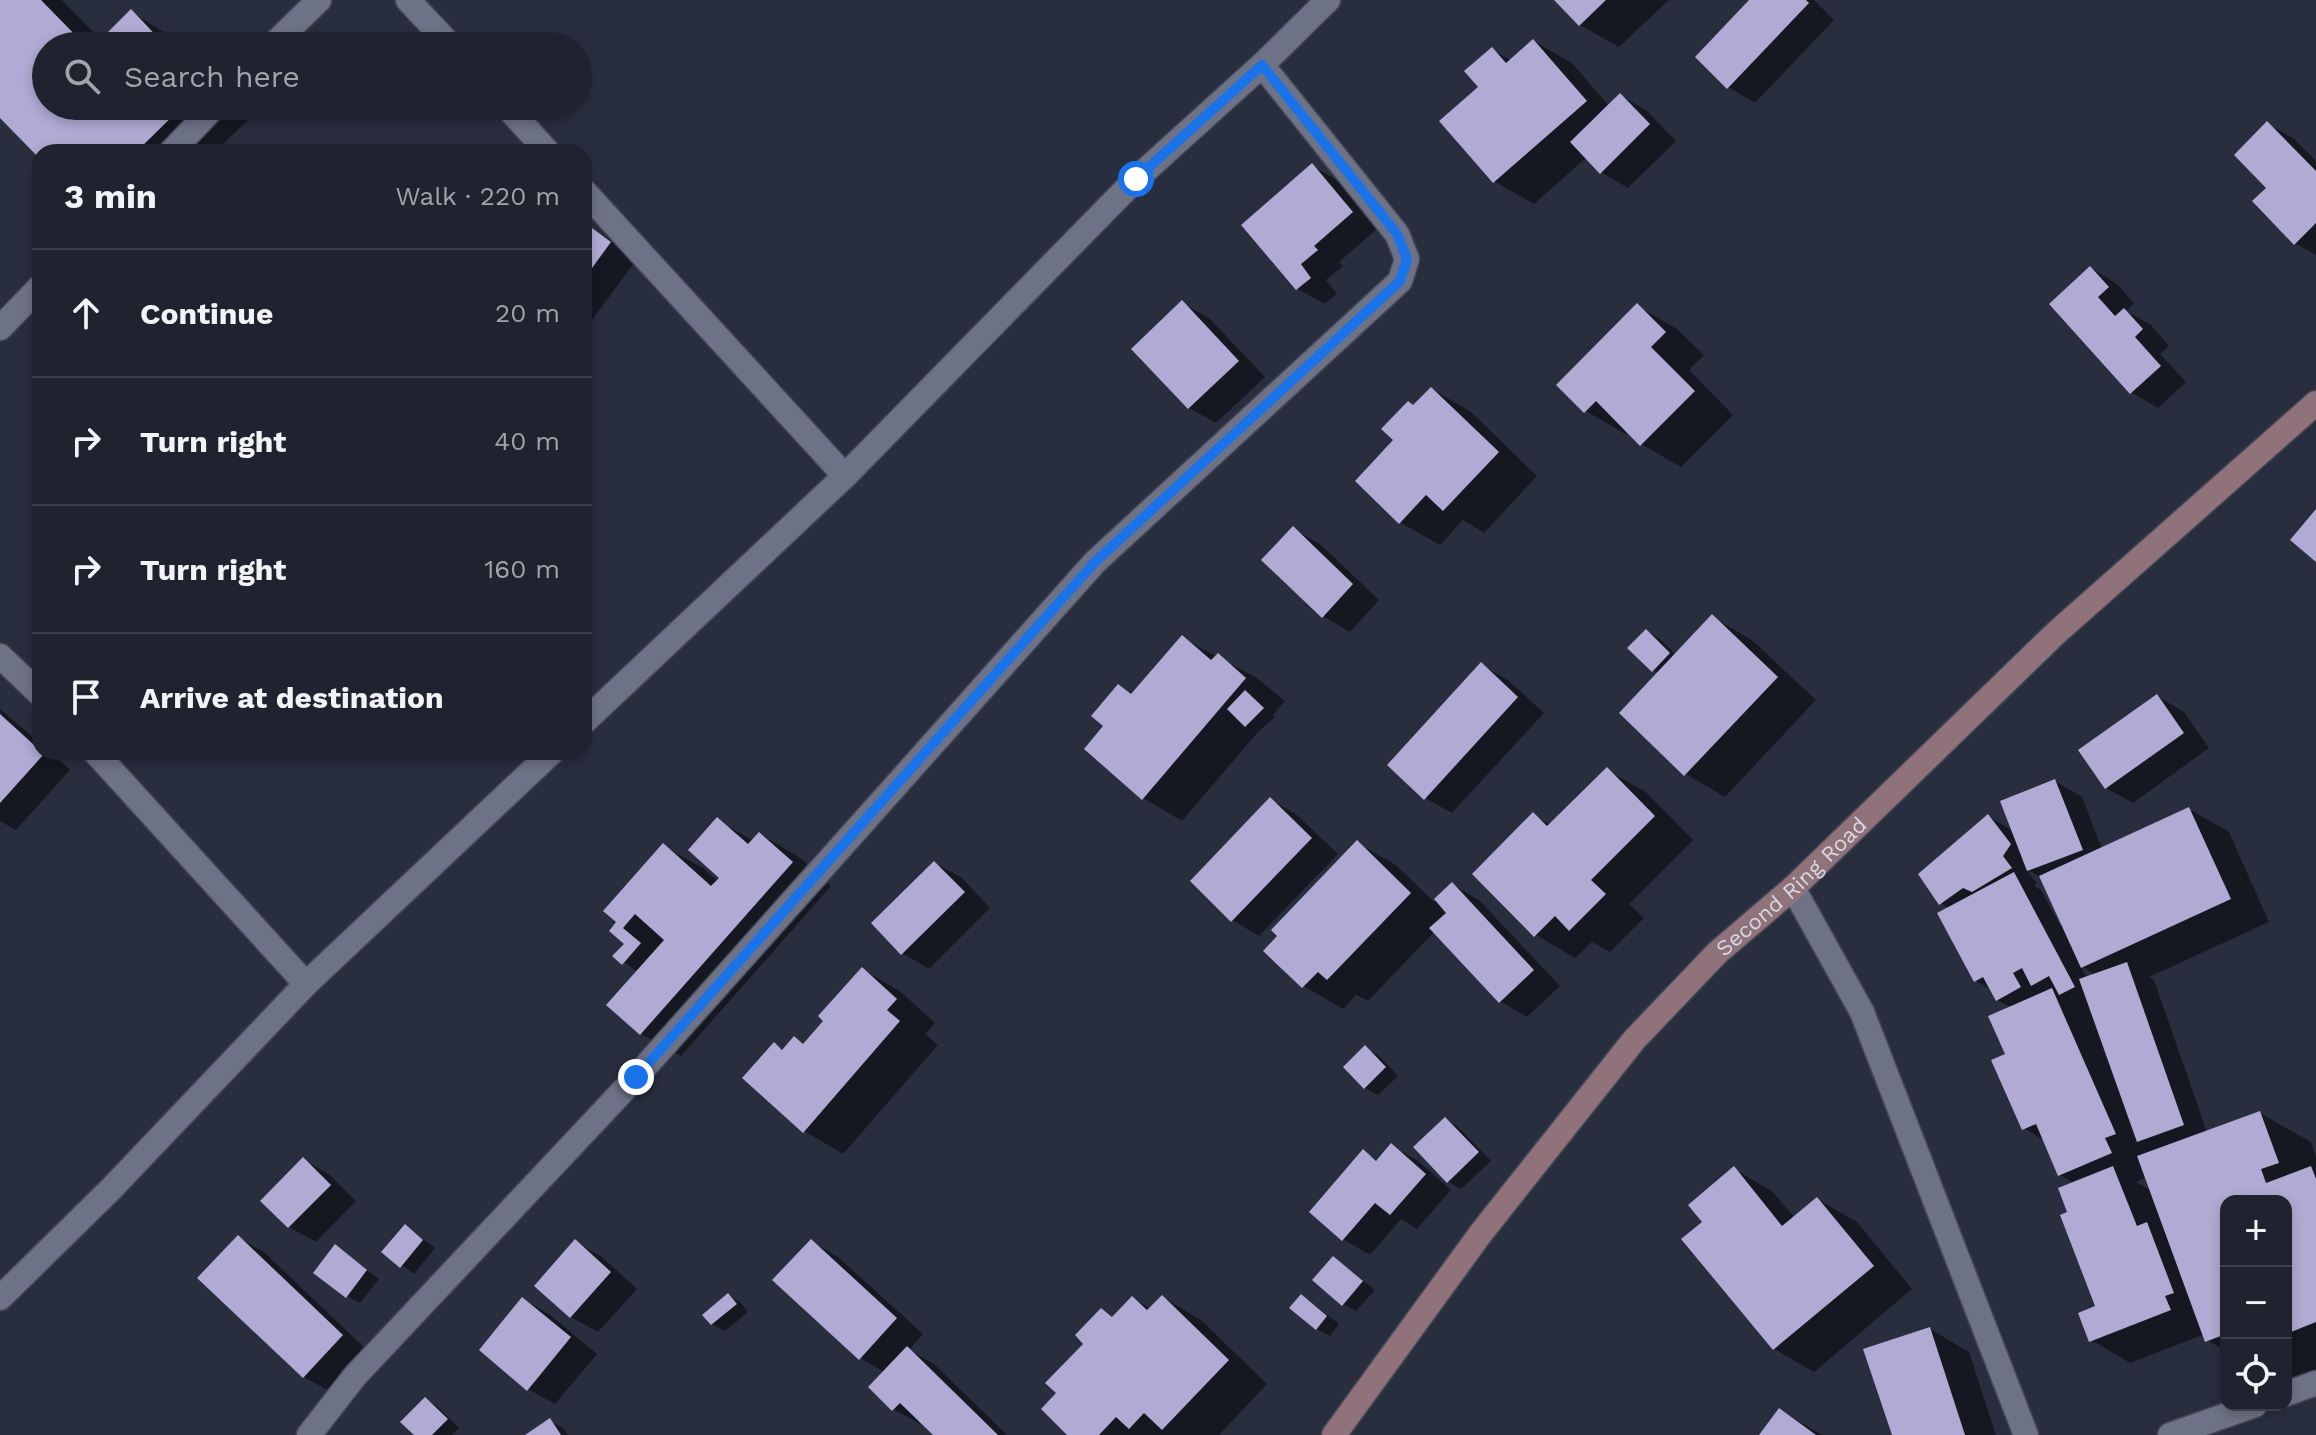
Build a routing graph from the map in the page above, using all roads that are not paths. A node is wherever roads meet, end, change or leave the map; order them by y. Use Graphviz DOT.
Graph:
graph roads {
  1 [pos="319,0"];
  2 [pos="408,0"];
  3 [pos="1328,0"];
  4 [pos="286,32"];
  5 [pos="438,32"];
  6 [pos="1262,65"];
  7 [pos="202,120"];
  8 [pos="519,120"];
  9 [pos="179,144"];
  10 [pos="541,144"];
  11 [pos="592,200"];
  12 [pos="32,295"];
  13 [pos="0,328"];
  14 [pos="2316,403"];
  15 [pos="845,476"];
  16 [pos="0,656"];
  17 [pos="32,686"];
  18 [pos="592,714"];
  19 [pos="102,760"];
  20 [pos="544,760"];
  21 [pos="1793,888"];
  22 [pos="306,984"];
  23 [pos="0,1298"];
  24 [pos="2316,1383"];
  25 [pos="2292,1392"];
  26 [pos="2238,1411"];
  27 [pos="309,1435"];
  28 [pos="1334,1435"];
  29 [pos="2026,1435"];
  30 [pos="2170,1435"];
  1 -- 4 [label="street"];
  2 -- 5 [label="street"];
  3 -- 6 [label="street"];
  6 -- 15 [label="street"];
  6 -- 27 [label="street"];
  7 -- 9 [label="street"];
  8 -- 10 [label="street"];
  11 -- 15 [label="street"];
  12 -- 13 [label="street"];
  14 -- 21 [label="street, Second Ring Road"];
  15 -- 18 [label="street"];
  16 -- 17 [label="street"];
  19 -- 22 [label="street"];
  20 -- 22 [label="street"];
  21 -- 28 [label="street, Second Ring Road"];
  21 -- 29 [label="street"];
  22 -- 23 [label="street"];
  24 -- 25 [label="street"];
  26 -- 30 [label="street"];
}
